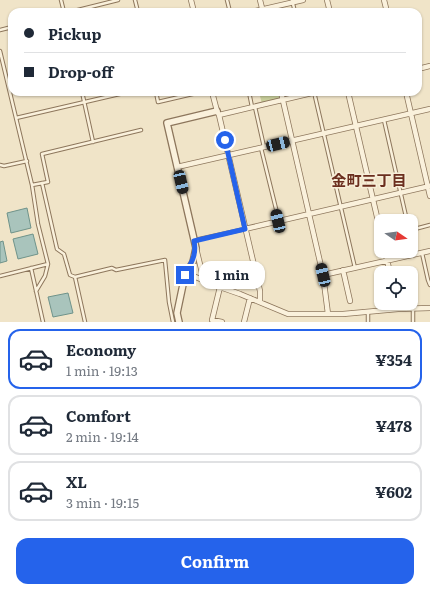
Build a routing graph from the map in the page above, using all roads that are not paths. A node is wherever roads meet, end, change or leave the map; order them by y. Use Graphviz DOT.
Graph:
graph roads {
  1 [pos="118,0"];
  2 [pos="303,0"];
  3 [pos="293,1"];
  4 [pos="86,8"];
  5 [pos="271,8"];
  6 [pos="0,51"];
  7 [pos="8,84"];
  8 [pos="11,96"];
  9 [pos="83,96"];
  10 [pos="110,96"];
  11 [pos="157,96"];
  12 [pos="184,96"];
  13 [pos="213,96"];
  14 [pos="250,96"];
  15 [pos="282,96"];
  16 [pos="298,96"];
  17 [pos="315,96"];
  18 [pos="349,96"];
  19 [pos="407,96"];
  20 [pos="283,100"];
  21 [pos="84,102"];
  22 [pos="253,106"];
  23 [pos="430,109"];
  24 [pos="218,113"];
  25 [pos="411,113"];
  26 [pos="16,118"];
  27 [pos="384,120"];
  28 [pos="356,126"];
  29 [pos="141,130"];
  30 [pos="324,134"];
  31 [pos="292,141"];
  32 [pos="93,142"];
  33 [pos="263,148"];
  34 [pos="228,156"];
  35 [pos="26,161"];
  36 [pos="0,165"];
  37 [pos="177,167"];
  38 [pos="42,183"];
  39 [pos="32,185"];
  40 [pos="429,186"];
  41 [pos="401,193"];
  42 [pos="430,196"];
  43 [pos="373,199"];
  44 [pos="340,207"];
  45 [pos="309,214"];
  46 [pos="376,214"];
  47 [pos="406,214"];
  48 [pos="278,221"];
  49 [pos="430,225"];
  50 [pos="418,228"];
  51 [pos="245,229"];
  52 [pos="194,241"];
  53 [pos="196,248"];
  54 [pos="430,251"];
  55 [pos="421,252"];
  56 [pos="387,260"];
  57 [pos="48,264"];
  58 [pos="388,266"];
  59 [pos="31,268"];
  60 [pos="355,268"];
  61 [pos="343,270"];
  62 [pos="186,273"];
  63 [pos="323,275"];
  64 [pos="0,276"];
  65 [pos="75,277"];
  66 [pos="204,281"];
  67 [pos="430,284"];
  68 [pos="220,288"];
  69 [pos="36,292"];
  70 [pos="250,298"];
  71 [pos="350,301"];
  72 [pos="260,302"];
  73 [pos="418,308"];
  74 [pos="430,308"];
  75 [pos="388,310"];
  76 [pos="413,310"];
  77 [pos="368,312"];
  78 [pos="328,314"];
  79 [pos="43,322"];
  80 [pos="85,322"];
  81 [pos="173,322"];
  82 [pos="179,322"];
  83 [pos="222,322"];
  84 [pos="244,322"];
  85 [pos="368,322"];
  86 [pos="413,322"];
  1 -- 4 [label="lane"];
  2 -- 3 [label="street"];
  3 -- 5 [label="street"];
  6 -- 7 [label="lane"];
  8 -- 26 [label="lane"];
  9 -- 21 [label="lane"];
  10 -- 21 [label="lane"];
  11 -- 12 [label="lane"];
  13 -- 24 [label="street"];
  14 -- 22 [label="lane"];
  15 -- 20 [label="street"];
  16 -- 20 [label="street"];
  17 -- 30 [label="lane"];
  18 -- 28 [label="street"];
  19 -- 25 [label="street"];
  20 -- 22 [label="street"];
  20 -- 31 [label="street"];
  21 -- 26 [label="lane"];
  21 -- 32 [label="lane"];
  22 -- 24 [label="street"];
  22 -- 33 [label="lane"];
  23 -- 25 [label="street"];
  24 -- 34 [label="street"];
  24 -- 37 [label="street"];
  25 -- 27 [label="street"];
  25 -- 40 [label="street"];
  26 -- 35 [label="lane"];
  27 -- 28 [label="street"];
  27 -- 41 [label="lane"];
  28 -- 30 [label="street"];
  28 -- 43 [label="street"];
  29 -- 32 [label="lane"];
  30 -- 31 [label="street"];
  30 -- 44 [label="lane"];
  31 -- 33 [label="street"];
  31 -- 45 [label="street"];
  32 -- 38 [label="lane"];
  33 -- 34 [label="street"];
  33 -- 48 [label="lane"];
  34 -- 37 [label="street"];
  34 -- 51 [label="street"];
  35 -- 36 [label="lane"];
  35 -- 39 [label="lane"];
  37 -- 52 [label="street"];
  38 -- 39 [label="lane"];
  38 -- 65 [label="lane"];
  39 -- 57 [label="lane"];
  40 -- 41 [label="street"];
  40 -- 42 [label="street"];
  41 -- 43 [label="street"];
  41 -- 47 [label="lane"];
  43 -- 44 [label="street"];
  43 -- 46 [label="street"];
  44 -- 45 [label="street"];
  44 -- 60 [label="lane"];
  45 -- 48 [label="street"];
  45 -- 63 [label="street"];
  48 -- 51 [label="street"];
  49 -- 50 [label="lane"];
  51 -- 52 [label="lane"];
  51 -- 72 [label="street"];
  52 -- 53 [label="street"];
  53 -- 62 [label="street"];
  53 -- 66 [label="street"];
  54 -- 55 [label="street"];
  55 -- 56 [label="street"];
  55 -- 67 [label="lane"];
  56 -- 58 [label="street"];
  56 -- 60 [label="street"];
  57 -- 59 [label="lane"];
  57 -- 69 [label="lane"];
  59 -- 64 [label="lane"];
  59 -- 69 [label="lane"];
  60 -- 61 [label="street"];
  61 -- 63 [label="street"];
  61 -- 71 [label="street"];
  62 -- 66 [label="street"];
  62 -- 82 [label="street"];
  63 -- 78 [label="street"];
  65 -- 80 [label="lane"];
  65 -- 81 [label="lane"];
  66 -- 68 [label="street"];
  68 -- 70 [label="street"];
  68 -- 83 [label="street"];
  69 -- 79 [label="lane"];
  70 -- 72 [label="street"];
  70 -- 84 [label="street"];
  72 -- 78 [label="street"];
  73 -- 74 [label="street"];
  75 -- 77 [label="street"];
  76 -- 86 [label="lane"];
  77 -- 78 [label="street"];
  77 -- 85 [label="lane"];
}
